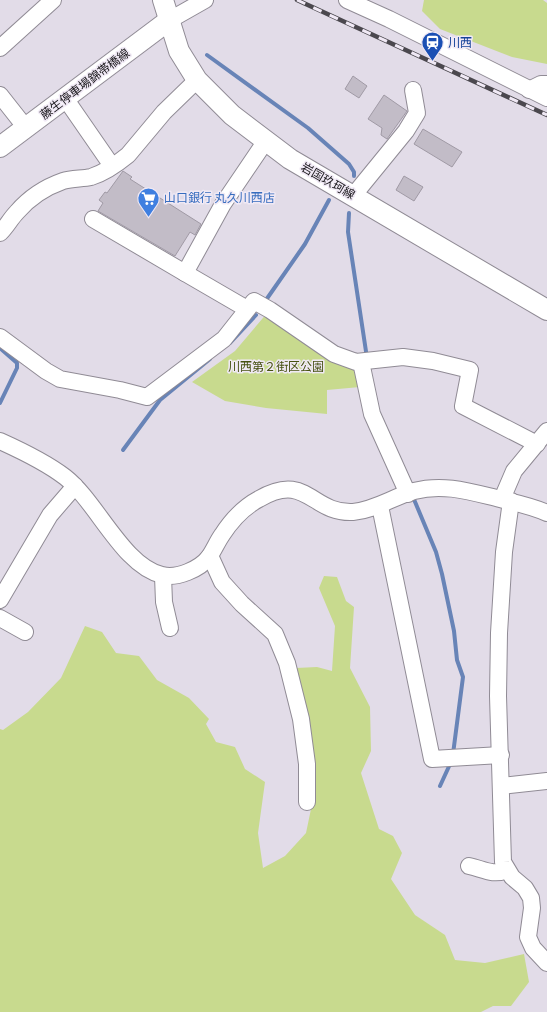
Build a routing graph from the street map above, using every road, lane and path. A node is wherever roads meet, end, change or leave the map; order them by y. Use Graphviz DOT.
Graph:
graph roads {
  1 [pos="53,0"];
  2 [pos="163,0"];
  3 [pos="205,0"];
  4 [pos="347,0"];
  5 [pos="168,21"];
  6 [pos="0,48"];
  7 [pos="198,80"];
  8 [pos="547,84"];
  9 [pos="413,90"];
  10 [pos="529,90"];
  11 [pos="0,96"];
  12 [pos="65,98"];
  13 [pos="547,98"];
  14 [pos="26,128"];
  15 [pos="266,142"];
  16 [pos="0,147"];
  17 [pos="112,166"];
  18 [pos="354,196"];
  19 [pos="93,219"];
  20 [pos="0,233"];
  21 [pos="185,273"];
  22 [pos="247,309"];
  23 [pos="547,310"];
  24 [pos="0,337"];
  25 [pos="365,362"];
  26 [pos="547,432"];
  27 [pos="0,440"];
  28 [pos="537,444"];
  29 [pos="74,486"];
  30 [pos="408,494"];
  31 [pos="506,500"];
  32 [pos="380,506"];
  33 [pos="547,513"];
  34 [pos="209,557"];
  35 [pos="164,576"];
  36 [pos="0,600"];
  37 [pos="0,618"];
  38 [pos="170,628"];
  39 [pos="25,632"];
  40 [pos="501,755"];
  41 [pos="547,781"];
  42 [pos="501,786"];
  43 [pos="307,802"];
  44 [pos="469,866"];
  45 [pos="507,870"];
  46 [pos="547,963"];
  1 -- 6 [label="street"];
  2 -- 5 [label="main road, 岩国玖珂線"];
  3 -- 5 [label="street"];
  4 -- 10 [label="street"];
  5 -- 7 [label="main road, 岩国玖珂線"];
  5 -- 12 [label="main road, 藤生停車場錦帯橋線"];
  7 -- 15 [label="main road, 岩国玖珂線"];
  7 -- 17 [label="street"];
  8 -- 10 [label="street"];
  9 -- 18 [label="street"];
  10 -- 13 [label="street"];
  11 -- 14 [label="street"];
  12 -- 14 [label="main road, 藤生停車場錦帯橋線"];
  12 -- 17 [label="street"];
  14 -- 16 [label="main road, 藤生停車場錦帯橋線"];
  15 -- 18 [label="main road, 岩国玖珂線"];
  15 -- 21 [label="street"];
  17 -- 20 [label="street"];
  18 -- 23 [label="main road, 岩国玖珂線"];
  19 -- 21 [label="street"];
  21 -- 22 [label="street"];
  22 -- 24 [label="street"];
  22 -- 25 [label="street"];
  25 -- 28 [label="street"];
  25 -- 30 [label="street"];
  26 -- 28 [label="street"];
  27 -- 29 [label="street"];
  28 -- 31 [label="street"];
  29 -- 35 [label="street"];
  29 -- 36 [label="street"];
  30 -- 31 [label="street"];
  30 -- 32 [label="street"];
  31 -- 33 [label="street"];
  31 -- 40 [label="street"];
  32 -- 34 [label="street"];
  32 -- 40 [label="street"];
  34 -- 35 [label="street"];
  34 -- 43 [label="street"];
  35 -- 38 [label="street"];
  37 -- 39 [label="street"];
  40 -- 42 [label="street"];
  41 -- 42 [label="street"];
  42 -- 45 [label="street"];
  44 -- 45 [label="street"];
  45 -- 46 [label="street"];
}
